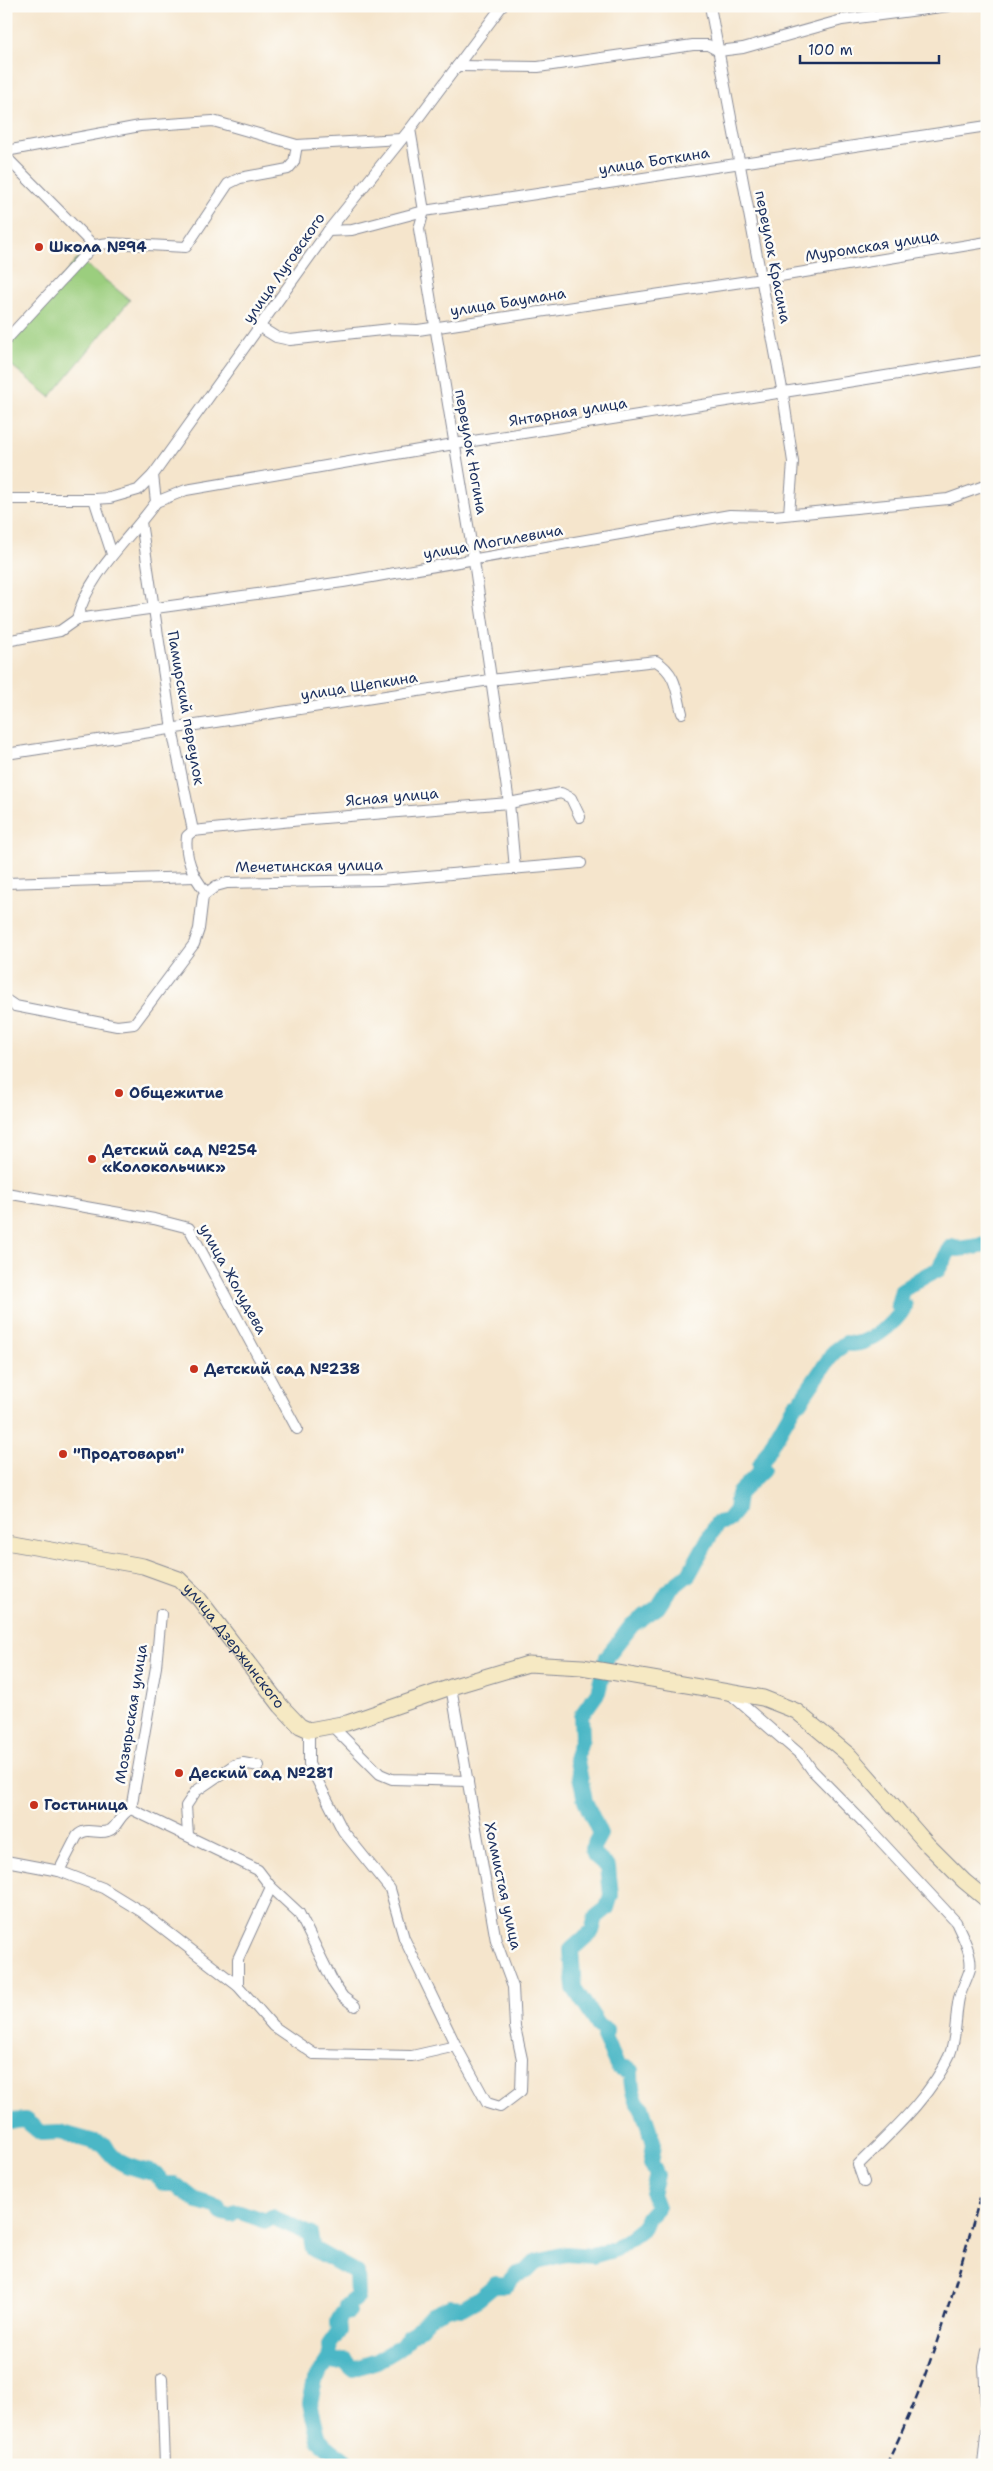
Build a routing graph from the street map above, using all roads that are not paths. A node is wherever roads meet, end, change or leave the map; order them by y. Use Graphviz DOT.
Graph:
graph roads {
  1 [pos="502,6"];
  2 [pos="710,6"];
  3 [pos="949,6"];
  4 [pos="719,51"];
  5 [pos="457,66"];
  6 [pos="987,126"];
  7 [pos="410,129"];
  8 [pos="401,139"];
  9 [pos="297,145"];
  10 [pos="6,151"];
  11 [pos="6,157"];
  12 [pos="740,164"];
  13 [pos="424,211"];
  14 [pos="328,231"];
  15 [pos="90,242"];
  16 [pos="987,242"];
  17 [pos="762,279"];
  18 [pos="260,327"];
  19 [pos="436,328"];
  20 [pos="6,340"];
  21 [pos="987,360"];
  22 [pos="783,394"];
  23 [pos="454,444"];
  24 [pos="152,475"];
  25 [pos="987,485"];
  26 [pos="6,499"];
  27 [pos="94,499"];
  28 [pos="156,502"];
  29 [pos="789,514"];
  30 [pos="141,522"];
  31 [pos="112,554"];
  32 [pos="474,561"];
  33 [pos="154,610"];
  34 [pos="77,619"];
  35 [pos="6,641"];
  36 [pos="490,680"];
  37 [pos="682,713"];
  38 [pos="172,730"];
  39 [pos="6,754"];
  40 [pos="509,803"];
  41 [pos="580,818"];
  42 [pos="193,831"];
  43 [pos="581,863"];
  44 [pos="515,869"];
  45 [pos="195,876"];
  46 [pos="6,883"];
  47 [pos="206,892"];
  48 [pos="6,1000"];
  49 [pos="6,1193"];
  50 [pos="297,1429"];
  51 [pos="6,1542"];
  52 [pos="161,1614"];
  53 [pos="450,1687"];
  54 [pos="726,1691"];
  55 [pos="334,1727"];
  56 [pos="309,1730"];
  57 [pos="259,1766"];
  58 [pos="468,1781"];
  59 [pos="131,1809"];
  60 [pos="188,1835"];
  61 [pos="6,1861"];
  62 [pos="59,1871"];
  63 [pos="271,1887"];
  64 [pos="987,1900"];
  65 [pos="238,1986"];
  66 [pos="355,2006"];
  67 [pos="456,2046"];
  68 [pos="864,2182"];
  69 [pos="987,2351"];
  70 [pos="162,2378"];
  71 [pos="987,2420"];
  72 [pos="987,2424"];
  73 [pos="164,2465"];
  74 [pos="983,2465"];
  1 -- 5 [label="street, улица Луговского"];
  2 -- 4 [label="street, переулок Красина"];
  3 -- 4 [label="street"];
  4 -- 5 [label="street"];
  4 -- 12 [label="street, переулок Красина"];
  5 -- 7 [label="street, улица Луговского"];
  6 -- 12 [label="street, улица Боткина"];
  7 -- 8 [label="street, улица Луговского"];
  7 -- 13 [label="street, переулок Ногина"];
  8 -- 9 [label="street"];
  8 -- 14 [label="street, улица Луговского"];
  9 -- 10 [label="street"];
  9 -- 20 [label="street"];
  11 -- 15 [label="street"];
  12 -- 13 [label="street, улица Боткина"];
  12 -- 17 [label="street, переулок Красина"];
  13 -- 14 [label="street, улица Боткина"];
  13 -- 19 [label="street, переулок Ногина"];
  14 -- 18 [label="street, улица Луговского"];
  16 -- 17 [label="street, Муромская улица"];
  17 -- 19 [label="street, улица Баумана"];
  17 -- 22 [label="street, переулок Красина"];
  18 -- 19 [label="street, улица Баумана"];
  18 -- 24 [label="street, улица Луговского"];
  19 -- 23 [label="street, переулок Ногина"];
  21 -- 22 [label="street, Янтарная улица"];
  22 -- 23 [label="street, Янтарная улица"];
  22 -- 29 [label="street, переулок Красина"];
  23 -- 28 [label="street, Янтарная улица"];
  23 -- 32 [label="street, переулок Ногина"];
  24 -- 27 [label="street, улица Луговского"];
  24 -- 28 [label="street"];
  25 -- 29 [label="street, улица Могилевича"];
  26 -- 27 [label="street"];
  27 -- 31 [label="street"];
  28 -- 30 [label="street"];
  29 -- 32 [label="street, улица Могилевича"];
  30 -- 31 [label="street"];
  30 -- 33 [label="street, Памирский переулок"];
  31 -- 34 [label="street"];
  32 -- 33 [label="street, улица Могилевича"];
  32 -- 36 [label="street, переулок Ногина"];
  33 -- 34 [label="street, улица Могилевича"];
  33 -- 38 [label="street, Памирский переулок"];
  34 -- 35 [label="street, улица Могилевича"];
  36 -- 37 [label="street, улица Щепкина"];
  36 -- 38 [label="street, улица Щепкина"];
  36 -- 40 [label="street, переулок Ногина"];
  38 -- 39 [label="street, улица Щепкина"];
  38 -- 42 [label="street, Памирский переулок"];
  40 -- 41 [label="street, Ясная улица"];
  40 -- 42 [label="street, Ясная улица"];
  40 -- 44 [label="street, переулок Ногина"];
  42 -- 45 [label="street, Памирский переулок"];
  43 -- 44 [label="street, Мечетинская улица"];
  44 -- 47 [label="street, Мечетинская улица"];
  45 -- 46 [label="street"];
  45 -- 47 [label="street, Памирский переулок"];
  47 -- 48 [label="street"];
  49 -- 50 [label="street, улица Жолудева"];
  51 -- 56 [label="street, улица Дзержинского"];
  52 -- 59 [label="street, Мозырьская улица"];
  53 -- 54 [label="street"];
  53 -- 55 [label="street"];
  53 -- 58 [label="street, Холмистая улица"];
  54 -- 64 [label="street"];
  54 -- 68 [label="street"];
  55 -- 56 [label="street"];
  55 -- 58 [label="street"];
  56 -- 67 [label="street"];
  57 -- 60 [label="street"];
  58 -- 67 [label="street, Холмистая улица"];
  59 -- 60 [label="street"];
  59 -- 62 [label="street"];
  60 -- 63 [label="street"];
  61 -- 62 [label="street"];
  62 -- 65 [label="street"];
  63 -- 65 [label="street"];
  63 -- 66 [label="street"];
  65 -- 67 [label="street"];
  69 -- 71 [label="street"];
  70 -- 73 [label="street"];
  72 -- 74 [label="street"];
}
